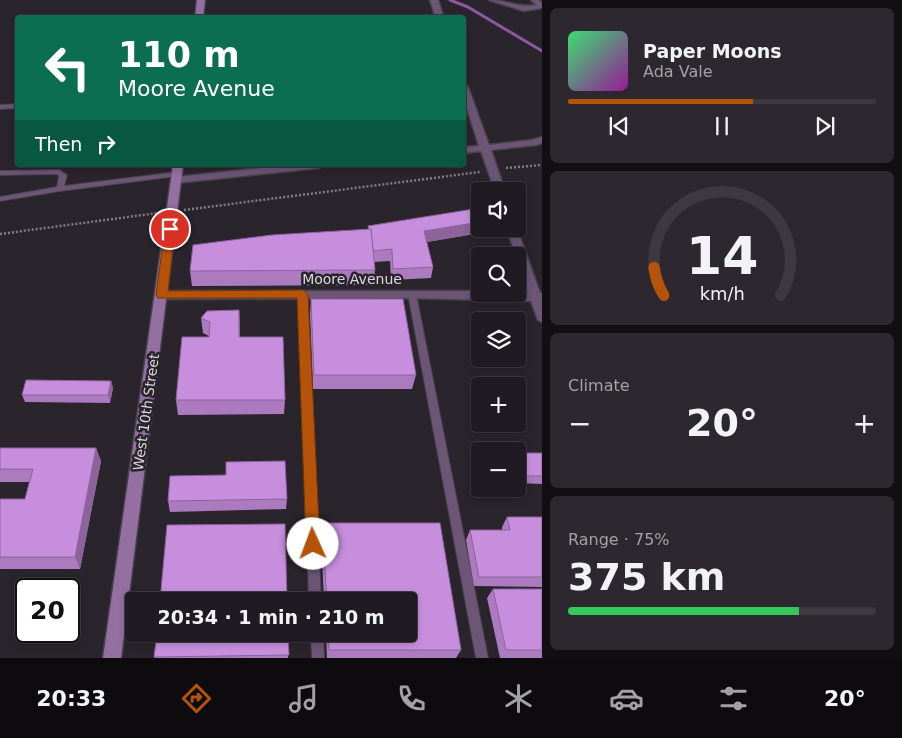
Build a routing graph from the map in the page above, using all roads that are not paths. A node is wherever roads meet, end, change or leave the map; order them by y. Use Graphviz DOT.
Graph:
graph roads {
  1 [pos="201,0"];
  2 [pos="434,0"];
  3 [pos="493,0"];
  4 [pos="535,0"];
  5 [pos="199,15"];
  6 [pos="439,15"];
  7 [pos="466,94"];
  8 [pos="0,106"];
  9 [pos="15,106"];
  10 [pos="542,140"];
  11 [pos="485,147"];
  12 [pos="466,150"];
  13 [pos="283,167"];
  14 [pos="0,173"];
  15 [pos="177,173"];
  16 [pos="497,182"];
  17 [pos="60,189"];
  18 [pos="0,199"];
  19 [pos="515,237"];
  20 [pos="303,294"];
  21 [pos="412,294"];
  22 [pos="162,295"];
  23 [pos="538,297"];
  24 [pos="542,317"];
  25 [pos="316,592"];
  26 [pos="317,642"];
  27 [pos="112,658"];
  28 [pos="318,658"];
  29 [pos="482,658"];
  1 -- 5 [label="main road"];
  2 -- 6 [label="street"];
  3 -- 4 [label="street"];
  7 -- 11 [label="street"];
  8 -- 9 [label="lane"];
  10 -- 11 [label="street"];
  11 -- 12 [label="street"];
  11 -- 16 [label="street"];
  13 -- 15 [label="street"];
  14 -- 17 [label="lane"];
  15 -- 17 [label="lane"];
  15 -- 22 [label="main road, West 10th Street"];
  17 -- 18 [label="lane"];
  19 -- 23 [label="street"];
  20 -- 21 [label="street, Moore Avenue"];
  20 -- 22 [label="street, Moore Avenue"];
  20 -- 25 [label="lane"];
  21 -- 23 [label="street, Moore Avenue"];
  21 -- 29 [label="lane"];
  22 -- 27 [label="main road, West 10th Street"];
  23 -- 24 [label="street"];
  26 -- 28 [label="lane"];
}
